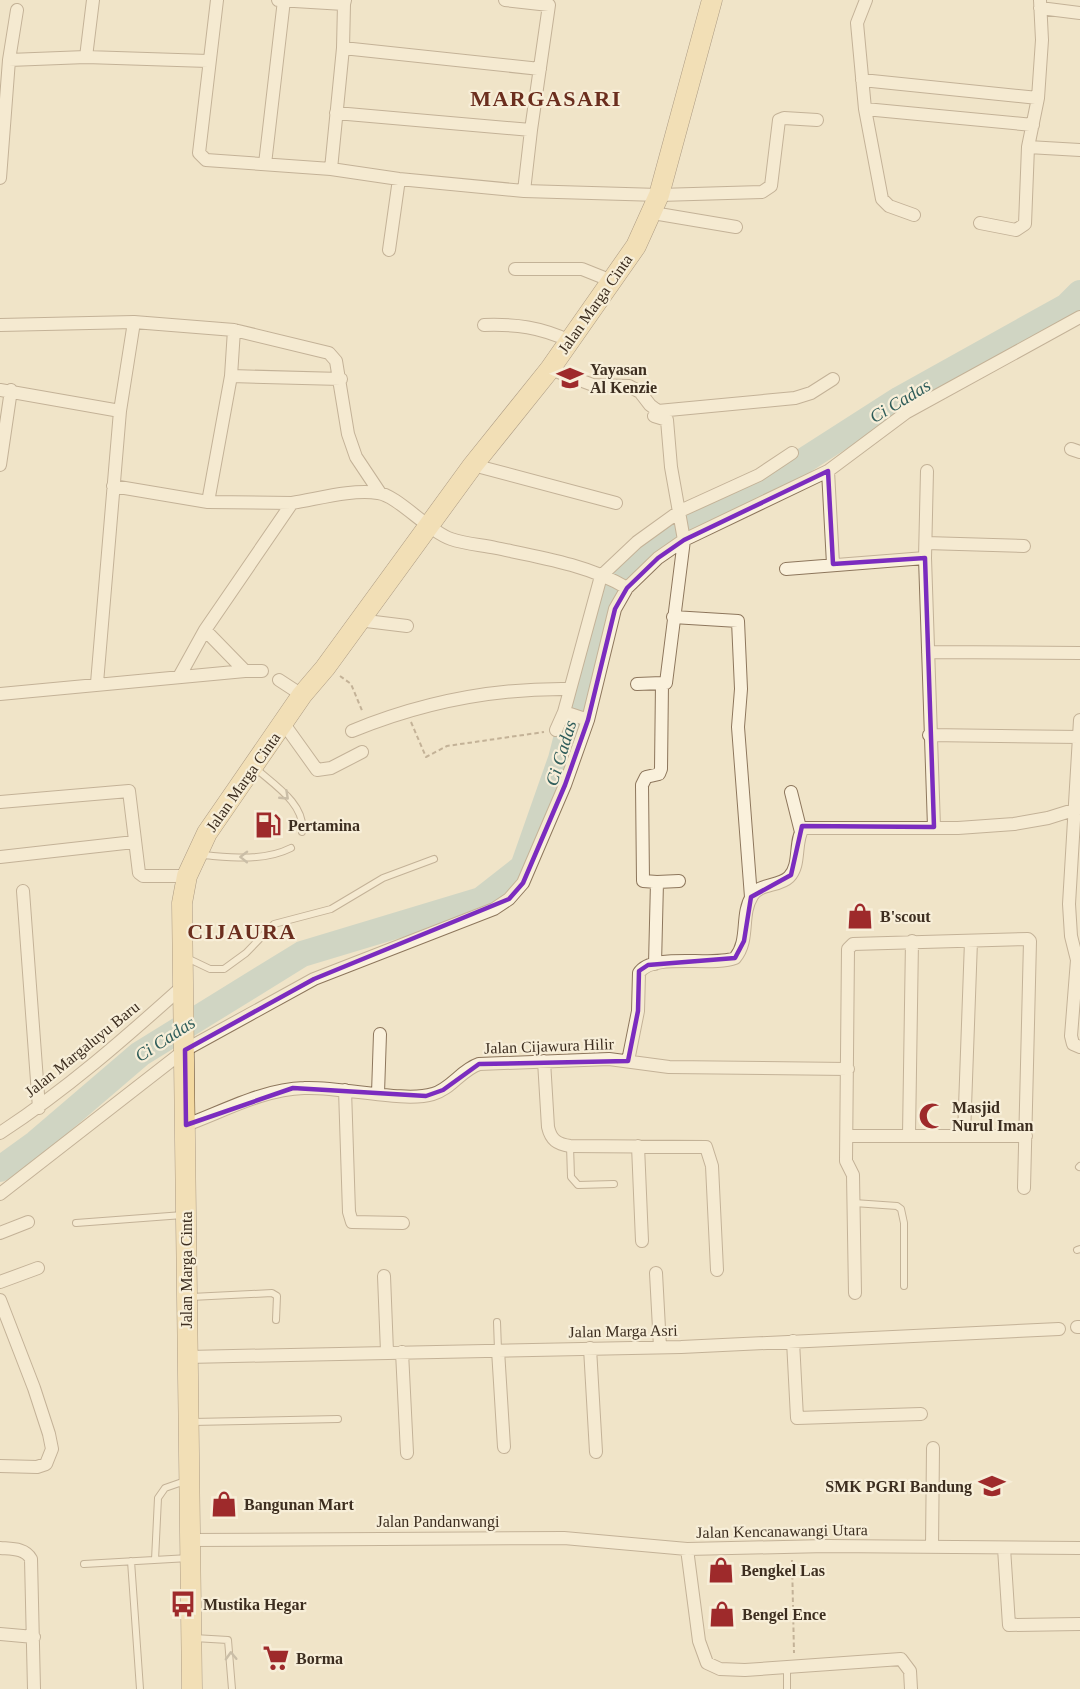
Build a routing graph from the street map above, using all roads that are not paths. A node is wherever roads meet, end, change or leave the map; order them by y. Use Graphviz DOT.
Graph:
graph roads {
  1 [pos="93,0"];
  2 [pos="217,0"];
  3 [pos="278,0"];
  4 [pos="284,0"];
  5 [pos="506,0"];
  6 [pos="712,0"];
  7 [pos="866,0"];
  8 [pos="344,2"];
  9 [pos="549,2"];
  10 [pos="1040,4"];
  11 [pos="17,10"];
  12 [pos="1080,13"];
  13 [pos="343,48"];
  14 [pos="86,57"];
  15 [pos="9,60"];
  16 [pos="208,61"];
  17 [pos="540,69"];
  18 [pos="862,80"];
  19 [pos="1038,98"];
  20 [pos="865,109"];
  21 [pos="336,113"];
  22 [pos="817,120"];
  23 [pos="1033,124"];
  24 [pos="531,130"];
  25 [pos="1028,147"];
  26 [pos="1080,150"];
  27 [pos="265,164"];
  28 [pos="331,169"];
  29 [pos="0,178"];
  30 [pos="399,179"];
  31 [pos="524,191"];
  32 [pos="656,204"];
  33 [pos="914,215"];
  34 [pos="980,223"];
  35 [pos="736,227"];
  36 [pos="389,250"];
  37 [pos="515,269"];
  38 [pos="612,281"];
  39 [pos="1080,317"];
  40 [pos="134,322"];
  41 [pos="0,325"];
  42 [pos="484,325"];
  43 [pos="234,330"];
  44 [pos="570,341"];
  45 [pos="550,369"];
  46 [pos="231,376"];
  47 [pos="341,379"];
  48 [pos="833,379"];
  49 [pos="5,390"];
  50 [pos="120,411"];
  51 [pos="654,416"];
  52 [pos="792,453"];
  53 [pos="0,465"];
  54 [pos="473,465"];
  55 [pos="828,471"];
  56 [pos="927,471"];
  57 [pos="113,486"];
  58 [pos="380,493"];
  59 [pos="208,502"];
  60 [pos="292,503"];
  61 [pos="616,503"];
  62 [pos="680,512"];
  63 [pos="432,520"];
  64 [pos="684,536"];
  65 [pos="926,543"];
  66 [pos="1024,546"];
  67 [pos="925,558"];
  68 [pos="833,564"];
  69 [pos="786,568"];
  70 [pos="604,577"];
  71 [pos="624,586"];
  72 [pos="673,617"];
  73 [pos="358,620"];
  74 [pos="407,626"];
  75 [pos="205,630"];
  76 [pos="928,652"];
  77 [pos="1080,653"];
  78 [pos="245,671"];
  79 [pos="262,671"];
  80 [pos="178,677"];
  81 [pos="279,680"];
  82 [pos="97,683"];
  83 [pos="662,683"];
  84 [pos="638,684"];
  85 [pos="569,689"];
  86 [pos="0,694"];
  87 [pos="302,695"];
  88 [pos="565,712"];
  89 [pos="586,719"];
  90 [pos="1080,720"];
  91 [pos="284,724"];
  92 [pos="352,730"];
  93 [pos="556,730"];
  94 [pos="929,735"];
  95 [pos="1079,737"];
  96 [pos="362,753"];
  97 [pos="254,767"];
  98 [pos="791,792"];
  99 [pos="0,802"];
  100 [pos="1078,808"];
  101 [pos="934,827"];
  102 [pos="302,832"];
  103 [pos="801,832"];
  104 [pos="134,842"];
  105 [pos="291,848"];
  106 [pos="196,855"];
  107 [pos="0,857"];
  108 [pos="434,859"];
  109 [pos="188,876"];
  110 [pos="679,881"];
  111 [pos="657,882"];
  112 [pos="23,891"];
  113 [pos="751,897"];
  114 [pos="912,941"];
  115 [pos="971,941"];
  116 [pos="182,955"];
  117 [pos="655,964"];
  118 [pos="182,994"];
  119 [pos="380,1034"];
  120 [pos="184,1040"];
  121 [pos="1080,1047"];
  122 [pos="544,1061"];
  123 [pos="628,1061"];
  124 [pos="848,1069"];
  125 [pos="345,1090"];
  126 [pos="378,1093"];
  127 [pos="39,1108"];
  128 [pos="186,1125"];
  129 [pos="0,1133"];
  130 [pos="909,1135"];
  131 [pos="964,1135"];
  132 [pos="848,1136"];
  133 [pos="1026,1137"];
  134 [pos="570,1146"];
  135 [pos="638,1146"];
  136 [pos="614,1184"];
  137 [pos="1024,1188"];
  138 [pos="0,1194"];
  139 [pos="854,1203"];
  140 [pos="186,1215"];
  141 [pos="28,1222"];
  142 [pos="76,1223"];
  143 [pos="403,1223"];
  144 [pos="0,1233"];
  145 [pos="642,1241"];
  146 [pos="38,1268"];
  147 [pos="717,1270"];
  148 [pos="656,1273"];
  149 [pos="384,1276"];
  150 [pos="0,1282"];
  151 [pos="904,1286"];
  152 [pos="855,1293"];
  153 [pos="186,1297"];
  154 [pos="0,1300"];
  155 [pos="3,1315"];
  156 [pos="276,1320"];
  157 [pos="497,1322"];
  158 [pos="1059,1329"];
  159 [pos="793,1341"];
  160 [pos="660,1347"];
  161 [pos="590,1348"];
  162 [pos="498,1350"];
  163 [pos="387,1352"];
  164 [pos="402,1352"];
  165 [pos="187,1357"];
  166 [pos="921,1414"];
  167 [pos="338,1419"];
  168 [pos="188,1422"];
  169 [pos="504,1447"];
  170 [pos="933,1448"];
  171 [pos="596,1452"];
  172 [pos="407,1453"];
  173 [pos="0,1466"];
  174 [pos="188,1480"];
  175 [pos="932,1547"];
  176 [pos="0,1548"];
  177 [pos="1004,1548"];
  178 [pos="1080,1548"];
  179 [pos="189,1549"];
  180 [pos="687,1549"];
  181 [pos="155,1560"];
  182 [pos="132,1561"];
  183 [pos="84,1564"];
  184 [pos="1080,1624"];
  185 [pos="0,1634"];
  186 [pos="34,1637"];
  187 [pos="191,1638"];
  188 [pos="791,1668"];
  189 [pos="34,1689"];
  190 [pos="140,1689"];
  191 [pos="192,1689"];
  192 [pos="232,1689"];
  193 [pos="787,1689"];
  194 [pos="911,1689"];
  1 -- 14 [label="street"];
  2 -- 16 [label="street"];
  3 -- 4 [label="street"];
  4 -- 8 [label="street"];
  4 -- 27 [label="street"];
  5 -- 9 [label="street"];
  6 -- 32 [label="main road, Jalan Marga Cinta"];
  7 -- 18 [label="street"];
  8 -- 13 [label="street"];
  9 -- 17 [label="street"];
  10 -- 12 [label="street"];
  10 -- 19 [label="street"];
  11 -- 15 [label="street"];
  13 -- 17 [label="street"];
  13 -- 21 [label="street"];
  14 -- 15 [label="street"];
  14 -- 16 [label="street"];
  15 -- 29 [label="street"];
  16 -- 27 [label="street"];
  17 -- 24 [label="street"];
  18 -- 19 [label="street"];
  18 -- 20 [label="street"];
  19 -- 23 [label="street"];
  20 -- 23 [label="street"];
  20 -- 33 [label="street"];
  21 -- 24 [label="street"];
  21 -- 28 [label="street"];
  22 -- 32 [label="street"];
  23 -- 25 [label="street"];
  24 -- 31 [label="street"];
  25 -- 26 [label="street"];
  25 -- 34 [label="street"];
  27 -- 28 [label="street"];
  28 -- 30 [label="street"];
  30 -- 31 [label="street"];
  30 -- 36 [label="street"];
  31 -- 32 [label="street"];
  32 -- 35 [label="street"];
  32 -- 38 [label="main road, Jalan Marga Cinta"];
  37 -- 38 [label="street"];
  38 -- 44 [label="main road, Jalan Marga Cinta"];
  39 -- 55 [label="street"];
  40 -- 41 [label="street"];
  40 -- 43 [label="street"];
  40 -- 50 [label="street"];
  42 -- 44 [label="street"];
  43 -- 46 [label="street"];
  43 -- 47 [label="street"];
  44 -- 45 [label="main road, Jalan Marga Cinta"];
  45 -- 48 [label="street"];
  45 -- 54 [label="main road, Jalan Marga Cinta"];
  46 -- 47 [label="street"];
  46 -- 59 [label="street"];
  47 -- 58 [label="street"];
  49 -- 50 [label="street"];
  49 -- 53 [label="street"];
  50 -- 57 [label="street"];
  51 -- 62 [label="street"];
  52 -- 62 [label="street"];
  54 -- 61 [label="street"];
  54 -- 63 [label="main road, Jalan Marga Cinta"];
  55 -- 64 [label="street"];
  55 -- 68 [label="street"];
  56 -- 65 [label="street"];
  57 -- 59 [label="street"];
  57 -- 82 [label="street"];
  58 -- 60 [label="street"];
  58 -- 63 [label="street"];
  59 -- 60 [label="street"];
  60 -- 75 [label="street"];
  62 -- 64 [label="street"];
  62 -- 70 [label="street"];
  63 -- 70 [label="street"];
  63 -- 73 [label="main road, Jalan Marga Cinta"];
  64 -- 71 [label="street"];
  64 -- 72 [label="street"];
  65 -- 66 [label="street"];
  65 -- 67 [label="street"];
  67 -- 68 [label="street"];
  67 -- 76 [label="street"];
  68 -- 69 [label="street"];
  70 -- 71 [label="street"];
  70 -- 85 [label="street"];
  71 -- 89 [label="street"];
  72 -- 83 [label="street"];
  72 -- 113 [label="street"];
  73 -- 74 [label="street"];
  73 -- 87 [label="main road, Jalan Marga Cinta"];
  75 -- 78 [label="street"];
  75 -- 80 [label="street"];
  76 -- 77 [label="street"];
  76 -- 94 [label="street"];
  78 -- 79 [label="street"];
  78 -- 80 [label="street"];
  80 -- 82 [label="street"];
  81 -- 87 [label="street"];
  82 -- 86 [label="street"];
  83 -- 84 [label="street"];
  83 -- 111 [label="street"];
  85 -- 88 [label="street"];
  85 -- 92 [label="street"];
  87 -- 91 [label="main road, Jalan Marga Cinta"];
  88 -- 89 [label="street"];
  88 -- 93 [label="street"];
  89 -- 120 [label="street"];
  90 -- 95 [label="street"];
  91 -- 96 [label="street"];
  91 -- 97 [label="main road, Jalan Marga Cinta"];
  94 -- 95 [label="street"];
  94 -- 101 [label="street"];
  95 -- 100 [label="street"];
  97 -- 102 [label="lane, one-way"];
  97 -- 106 [label="main road, Jalan Marga Cinta"];
  98 -- 103 [label="street"];
  99 -- 104 [label="street"];
  100 -- 101 [label="street"];
  100 -- 121 [label="street"];
  101 -- 103 [label="street"];
  103 -- 113 [label="street"];
  104 -- 107 [label="street"];
  104 -- 109 [label="street"];
  105 -- 106 [label="lane, one-way"];
  106 -- 109 [label="main road, Jalan Marga Cinta"];
  108 -- 116 [label="lane"];
  109 -- 116 [label="main road, Jalan Marga Cinta"];
  110 -- 111 [label="street"];
  111 -- 117 [label="street"];
  112 -- 127 [label="street"];
  113 -- 117 [label="street"];
  114 -- 115 [label="street"];
  114 -- 124 [label="street"];
  114 -- 130 [label="street"];
  115 -- 131 [label="street"];
  115 -- 133 [label="street"];
  116 -- 118 [label="main road, Jalan Marga Cinta"];
  117 -- 123 [label="street, Jalan Cijawura Hilir"];
  118 -- 120 [label="main road, Jalan Marga Cinta"];
  118 -- 127 [label="street, Jalan Margaluyu Baru"];
  119 -- 126 [label="street"];
  120 -- 128 [label="main road, Jalan Marga Cinta"];
  120 -- 138 [label="street"];
  122 -- 123 [label="street, Jalan Cijawura Hilir"];
  122 -- 126 [label="street, Jalan Cijawura Hilir"];
  122 -- 134 [label="street"];
  123 -- 124 [label="street"];
  124 -- 132 [label="street"];
  125 -- 126 [label="street, Jalan Cijawura Hilir"];
  125 -- 128 [label="street, Jalan Cijawura Hilir"];
  125 -- 143 [label="street"];
  127 -- 129 [label="street, Jalan Margaluyu Baru"];
  128 -- 140 [label="main road, Jalan Marga Cinta"];
  130 -- 131 [label="street"];
  130 -- 132 [label="street"];
  131 -- 133 [label="street"];
  132 -- 139 [label="street"];
  133 -- 137 [label="street"];
  134 -- 135 [label="street"];
  134 -- 136 [label="lane"];
  135 -- 145 [label="street"];
  135 -- 147 [label="street"];
  139 -- 151 [label="lane"];
  139 -- 152 [label="street"];
  140 -- 142 [label="lane"];
  140 -- 153 [label="main road, Jalan Marga Cinta"];
  141 -- 144 [label="street"];
  146 -- 150 [label="street"];
  148 -- 160 [label="street"];
  149 -- 163 [label="street"];
  153 -- 156 [label="lane"];
  153 -- 165 [label="main road, Jalan Marga Cinta"];
  154 -- 155 [label="street"];
  155 -- 173 [label="street"];
  157 -- 162 [label="lane"];
  158 -- 159 [label="street, Jalan Marga Asri"];
  159 -- 160 [label="street, Jalan Marga Asri"];
  159 -- 166 [label="street"];
  160 -- 161 [label="street, Jalan Marga Asri"];
  161 -- 162 [label="street, Jalan Marga Asri"];
  161 -- 171 [label="street"];
  162 -- 164 [label="street, Jalan Marga Asri"];
  162 -- 169 [label="street"];
  163 -- 164 [label="street, Jalan Marga Asri"];
  163 -- 165 [label="street, Jalan Marga Asri"];
  164 -- 172 [label="street"];
  165 -- 168 [label="main road, Jalan Marga Cinta"];
  167 -- 168 [label="lane"];
  168 -- 174 [label="main road, Jalan Marga Cinta"];
  170 -- 175 [label="street"];
  174 -- 179 [label="main road, Jalan Marga Cinta"];
  174 -- 181 [label="lane"];
  175 -- 177 [label="street, Jalan Kencanawangi Utara"];
  175 -- 180 [label="street, Jalan Kencanawangi Utara"];
  176 -- 186 [label="street"];
  177 -- 178 [label="street, Jalan Kencanawangi Utara"];
  177 -- 184 [label="street"];
  179 -- 180 [label="street, Jalan Pandanwangi"];
  179 -- 181 [label="lane"];
  179 -- 187 [label="main road, Jalan Marga Cinta"];
  180 -- 188 [label="street, Jalan Kencanawangi Utara"];
  181 -- 182 [label="lane"];
  182 -- 183 [label="lane"];
  182 -- 190 [label="lane"];
  185 -- 186 [label="street"];
  186 -- 189 [label="street"];
  187 -- 191 [label="main road, Jalan Marga Cinta"];
  192 -- 187 [label="lane, one-way"];
  188 -- 193 [label="lane"];
  188 -- 194 [label="street, Jalan Kencanawangi Utara"];
}
